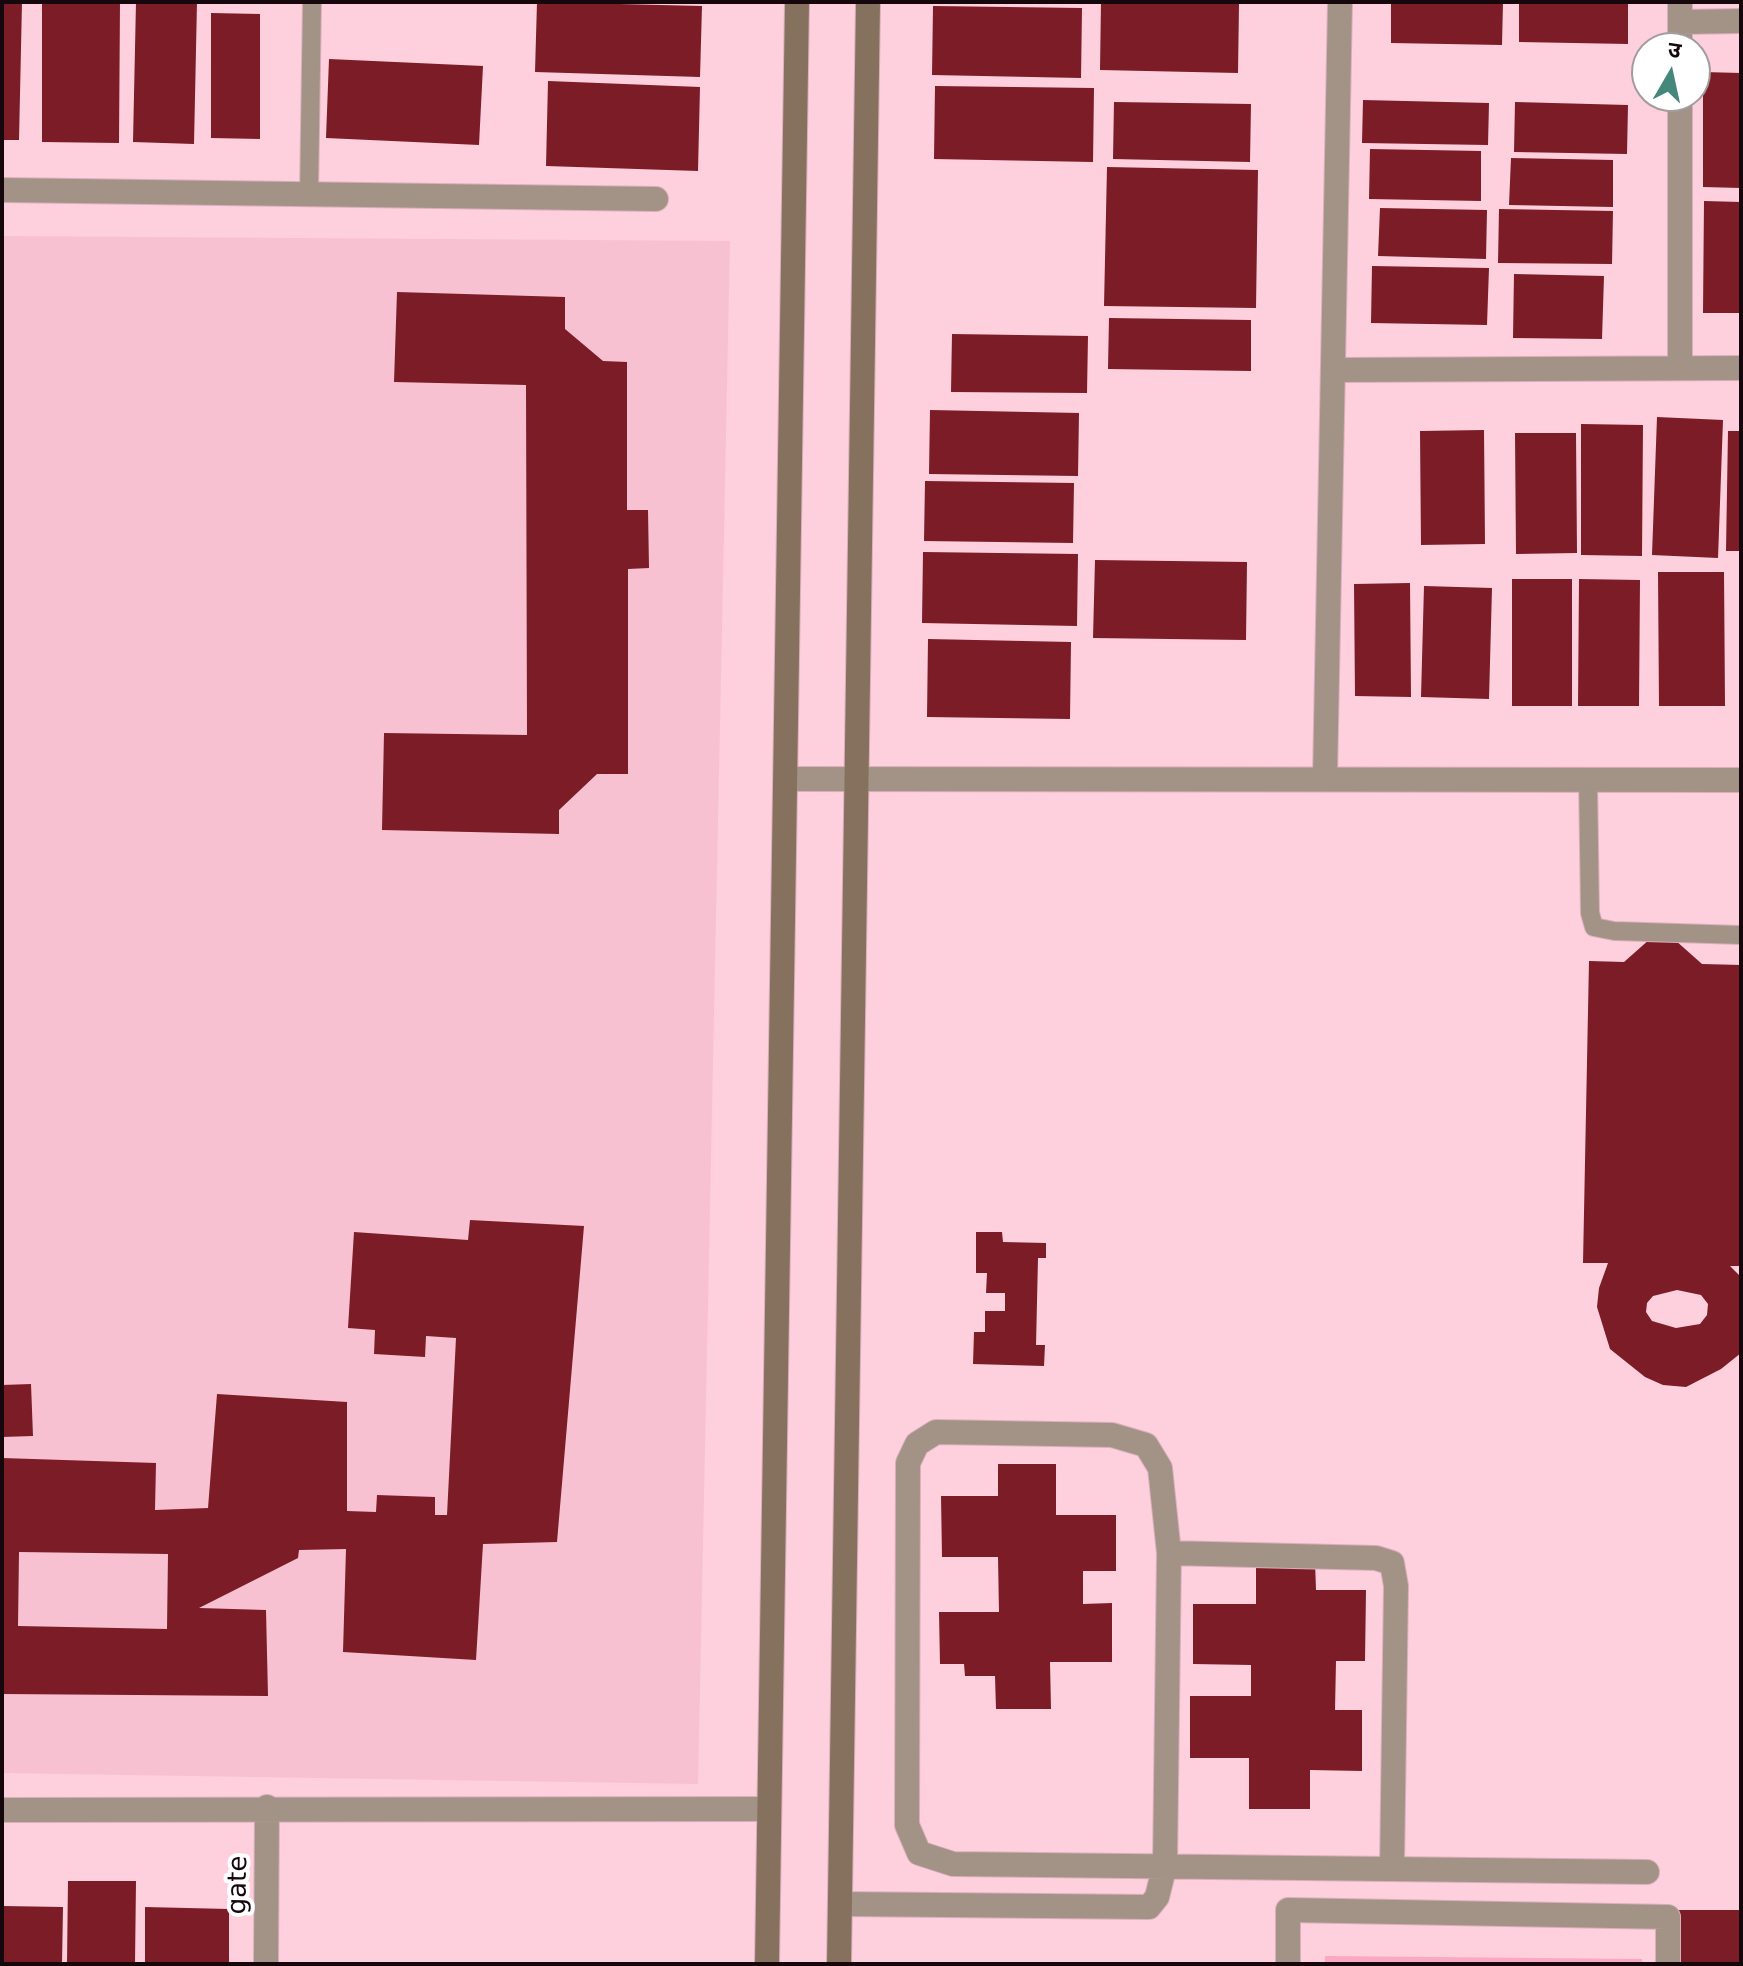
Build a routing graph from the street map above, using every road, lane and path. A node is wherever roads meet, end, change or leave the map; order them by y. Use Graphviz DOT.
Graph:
graph roads {
  1 [pos="312,2"];
  2 [pos="797,2"];
  3 [pos="868,2"];
  4 [pos="1340,2"];
  5 [pos="1680,12"];
  6 [pos="1741,21"];
  7 [pos="1680,112"];
  8 [pos="2,190"];
  9 [pos="309,194"];
  10 [pos="656,199"];
  11 [pos="1680,368"];
  12 [pos="1741,368"];
  13 [pos="1333,370"];
  14 [pos="1325,778"];
  15 [pos="786,779"];
  16 [pos="856,779"];
  17 [pos="1588,779"];
  18 [pos="1741,780"];
  19 [pos="1741,935"];
  20 [pos="1169,1553"];
  21 [pos="267,1807"];
  22 [pos="769,1809"];
  23 [pos="2,1810"];
  24 [pos="1165,1865"];
  25 [pos="1392,1868"];
  26 [pos="1647,1872"];
  27 [pos="840,1904"];
  28 [pos="266,1964"];
  29 [pos="767,1964"];
  30 [pos="839,1964"];
  31 [pos="1288,1964"];
  32 [pos="1668,1964"];
  1 -- 9 [label="lane"];
  2 -- 15 [label="street"];
  3 -- 16 [label="street"];
  4 -- 13 [label="street"];
  5 -- 6 [label="street"];
  7 -- 11 [label="street"];
  8 -- 9 [label="street"];
  9 -- 10 [label="street"];
  11 -- 12 [label="street"];
  11 -- 13 [label="street"];
  13 -- 14 [label="street"];
  14 -- 16 [label="street"];
  14 -- 17 [label="street"];
  15 -- 16 [label="street"];
  15 -- 22 [label="street"];
  16 -- 27 [label="street"];
  17 -- 18 [label="street"];
  17 -- 19 [label="lane"];
  20 -- 24 [label="street"];
  20 -- 24 [label="street"];
  20 -- 25 [label="street"];
  21 -- 22 [label="street"];
  21 -- 23 [label="street"];
  21 -- 28 [label="street, gate"];
  22 -- 29 [label="street"];
  24 -- 25 [label="street"];
  24 -- 27 [label="street"];
  25 -- 26 [label="street"];
  27 -- 30 [label="street"];
  31 -- 32 [label="street"];
}
